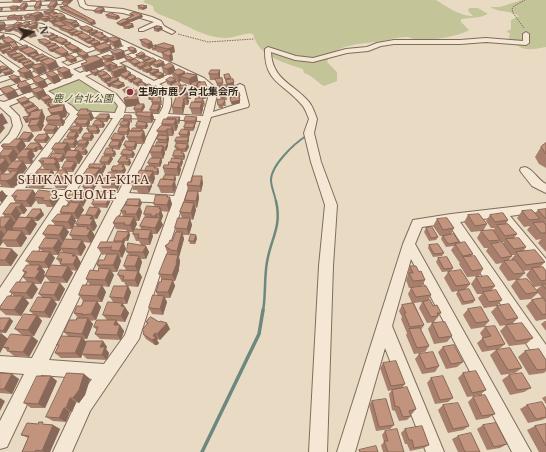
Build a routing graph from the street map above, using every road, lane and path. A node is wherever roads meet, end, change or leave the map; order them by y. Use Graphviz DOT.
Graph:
graph roads {
  1 [pos="81,0"];
  2 [pos="525,0"];
  3 [pos="40,2"];
  4 [pos="116,4"];
  5 [pos="0,5"];
  6 [pos="99,10"];
  7 [pos="55,11"];
  8 [pos="123,11"];
  9 [pos="0,14"];
  10 [pos="114,14"];
  11 [pos="134,14"];
  12 [pos="147,18"];
  13 [pos="72,19"];
  14 [pos="121,19"];
  15 [pos="136,22"];
  16 [pos="159,22"];
  17 [pos="0,23"];
  18 [pos="52,25"];
  19 [pos="141,30"];
  20 [pos="172,32"];
  21 [pos="526,34"];
  22 [pos="0,35"];
  23 [pos="12,36"];
  24 [pos="254,39"];
  25 [pos="117,40"];
  26 [pos="0,42"];
  27 [pos="130,46"];
  28 [pos="88,50"];
  29 [pos="142,52"];
  30 [pos="0,57"];
  31 [pos="56,61"];
  32 [pos="114,63"];
  33 [pos="68,68"];
  34 [pos="183,71"];
  35 [pos="21,73"];
  36 [pos="80,76"];
  37 [pos="0,80"];
  38 [pos="154,84"];
  39 [pos="240,86"];
  40 [pos="42,91"];
  41 [pos="0,93"];
  42 [pos="5,106"];
  43 [pos="75,114"];
  44 [pos="0,115"];
  45 [pos="118,115"];
  46 [pos="162,117"];
  47 [pos="207,117"];
  48 [pos="0,150"];
  49 [pos="525,170"];
  50 [pos="546,188"];
  51 [pos="0,191"];
  52 [pos="17,192"];
  53 [pos="68,194"];
  54 [pos="123,197"];
  55 [pos="179,199"];
  56 [pos="546,207"];
  57 [pos="500,212"];
  58 [pos="0,214"];
  59 [pos="451,218"];
  60 [pos="409,244"];
  61 [pos="546,269"];
  62 [pos="0,300"];
  63 [pos="384,326"];
  64 [pos="546,359"];
  65 [pos="0,364"];
  66 [pos="36,366"];
  67 [pos="107,372"];
  68 [pos="0,440"];
  69 [pos="62,452"];
  70 [pos="318,452"];
  71 [pos="346,452"];
  72 [pos="435,452"];
  73 [pos="522,452"];
  1 -- 6 [label="street"];
  2 -- 21 [label="path"];
  3 -- 5 [label="street"];
  3 -- 7 [label="street"];
  4 -- 6 [label="street"];
  6 -- 8 [label="street"];
  7 -- 9 [label="street"];
  7 -- 13 [label="street"];
  8 -- 10 [label="street"];
  8 -- 11 [label="street"];
  11 -- 12 [label="street"];
  11 -- 14 [label="street"];
  12 -- 15 [label="street"];
  12 -- 16 [label="street"];
  13 -- 18 [label="street"];
  13 -- 25 [label="street"];
  16 -- 19 [label="street"];
  16 -- 20 [label="street"];
  17 -- 18 [label="street"];
  18 -- 23 [label="street"];
  18 -- 28 [label="street"];
  20 -- 24 [label="path"];
  21 -- 70 [label="street"];
  22 -- 23 [label="street"];
  23 -- 26 [label="street"];
  23 -- 31 [label="street"];
  25 -- 27 [label="street"];
  25 -- 28 [label="street"];
  27 -- 29 [label="street"];
  27 -- 33 [label="street"];
  28 -- 31 [label="street"];
  29 -- 32 [label="street"];
  29 -- 34 [label="street"];
  30 -- 35 [label="street"];
  31 -- 33 [label="street"];
  31 -- 35 [label="street"];
  32 -- 36 [label="street"];
  32 -- 38 [label="street"];
  33 -- 36 [label="street"];
  33 -- 41 [label="street"];
  34 -- 38 [label="street"];
  34 -- 47 [label="street"];
  35 -- 37 [label="street"];
  36 -- 40 [label="street"];
  36 -- 45 [label="street"];
  38 -- 46 [label="street"];
  39 -- 47 [label="street"];
  40 -- 42 [label="street"];
  40 -- 43 [label="street"];
  42 -- 44 [label="street"];
  42 -- 48 [label="street"];
  43 -- 45 [label="street"];
  43 -- 52 [label="street"];
  45 -- 46 [label="street"];
  45 -- 53 [label="street"];
  46 -- 47 [label="street"];
  46 -- 54 [label="street"];
  47 -- 55 [label="street"];
  49 -- 50 [label="street"];
  51 -- 52 [label="street"];
  52 -- 53 [label="street"];
  52 -- 58 [label="street"];
  53 -- 54 [label="street"];
  53 -- 62 [label="street"];
  54 -- 55 [label="street"];
  54 -- 66 [label="street"];
  55 -- 67 [label="street"];
  56 -- 57 [label="street"];
  57 -- 59 [label="street"];
  57 -- 61 [label="street"];
  59 -- 60 [label="street"];
  59 -- 64 [label="street"];
  60 -- 63 [label="street"];
  60 -- 73 [label="street"];
  63 -- 71 [label="street"];
  63 -- 72 [label="street"];
  65 -- 66 [label="street"];
  66 -- 67 [label="street"];
  66 -- 68 [label="street"];
  67 -- 69 [label="street"];
}
